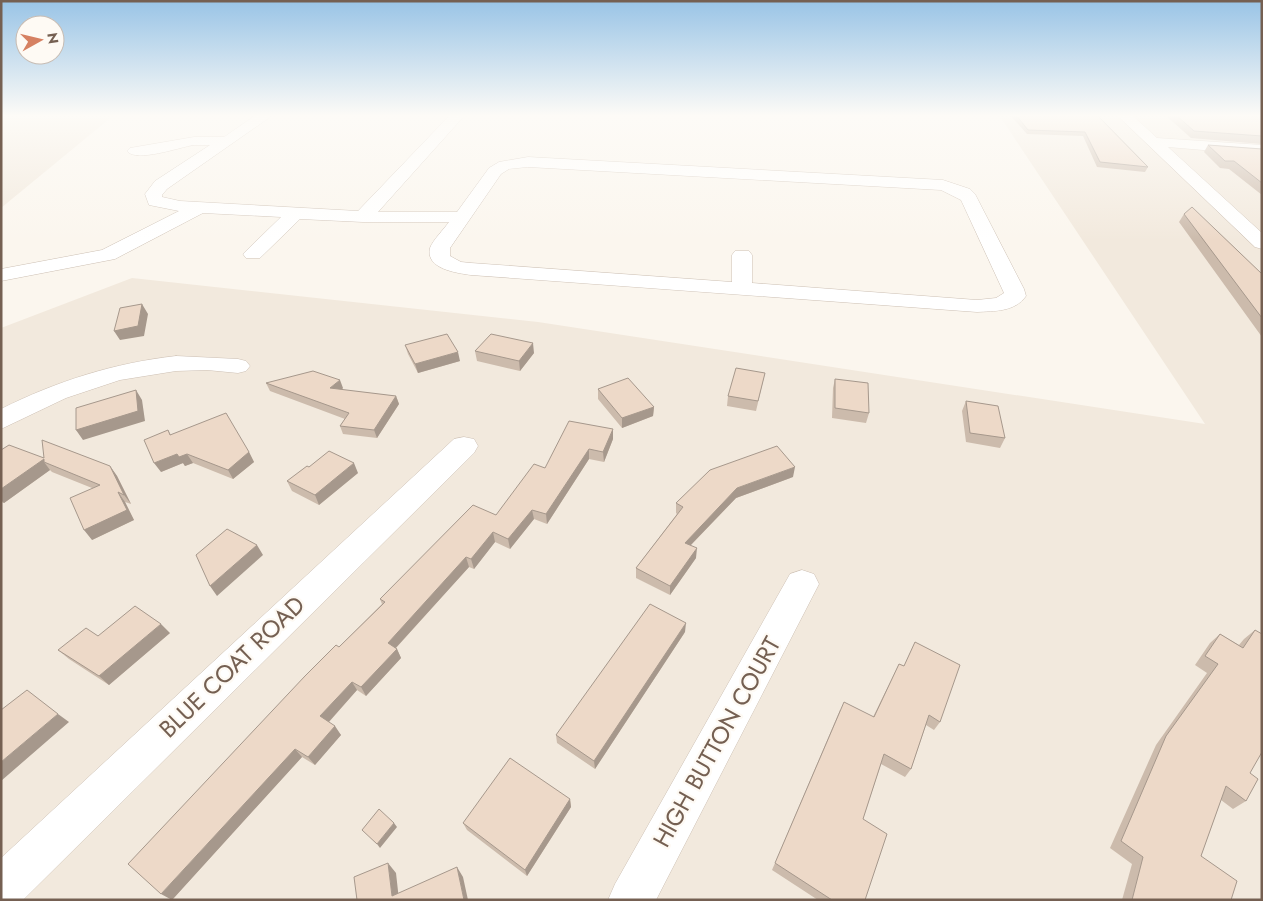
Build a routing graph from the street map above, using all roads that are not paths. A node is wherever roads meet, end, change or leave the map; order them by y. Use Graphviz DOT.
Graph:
graph roads {
  1 [pos="204,157"];
  2 [pos="419,157"];
  3 [pos="1170,157"];
  4 [pos="200,207"];
  5 [pos="296,213"];
  6 [pos="363,217"];
  7 [pos="462,217"];
  8 [pos="1262,243"];
  9 [pos="253,254"];
  10 [pos="742,255"];
  11 [pos="1,275"];
  12 [pos="742,289"];
  13 [pos="238,366"];
  14 [pos="1,420"];
  15 [pos="464,446"];
  16 [pos="802,584"];
  17 [pos="1,889"];
  18 [pos="630,900"];
  1 -- 4 [label="street"];
  2 -- 6 [label="street"];
  3 -- 8 [label="street"];
  4 -- 5 [label="street"];
  4 -- 11 [label="street"];
  5 -- 6 [label="street"];
  5 -- 9 [label="street"];
  6 -- 7 [label="street"];
  7 -- 12 [label="street"];
  7 -- 12 [label="street"];
  10 -- 12 [label="street"];
  13 -- 14 [label="street"];
  15 -- 17 [label="street, BLUE COAT ROAD"];
  16 -- 18 [label="street, HIGH BUTTON COURT"];
}
